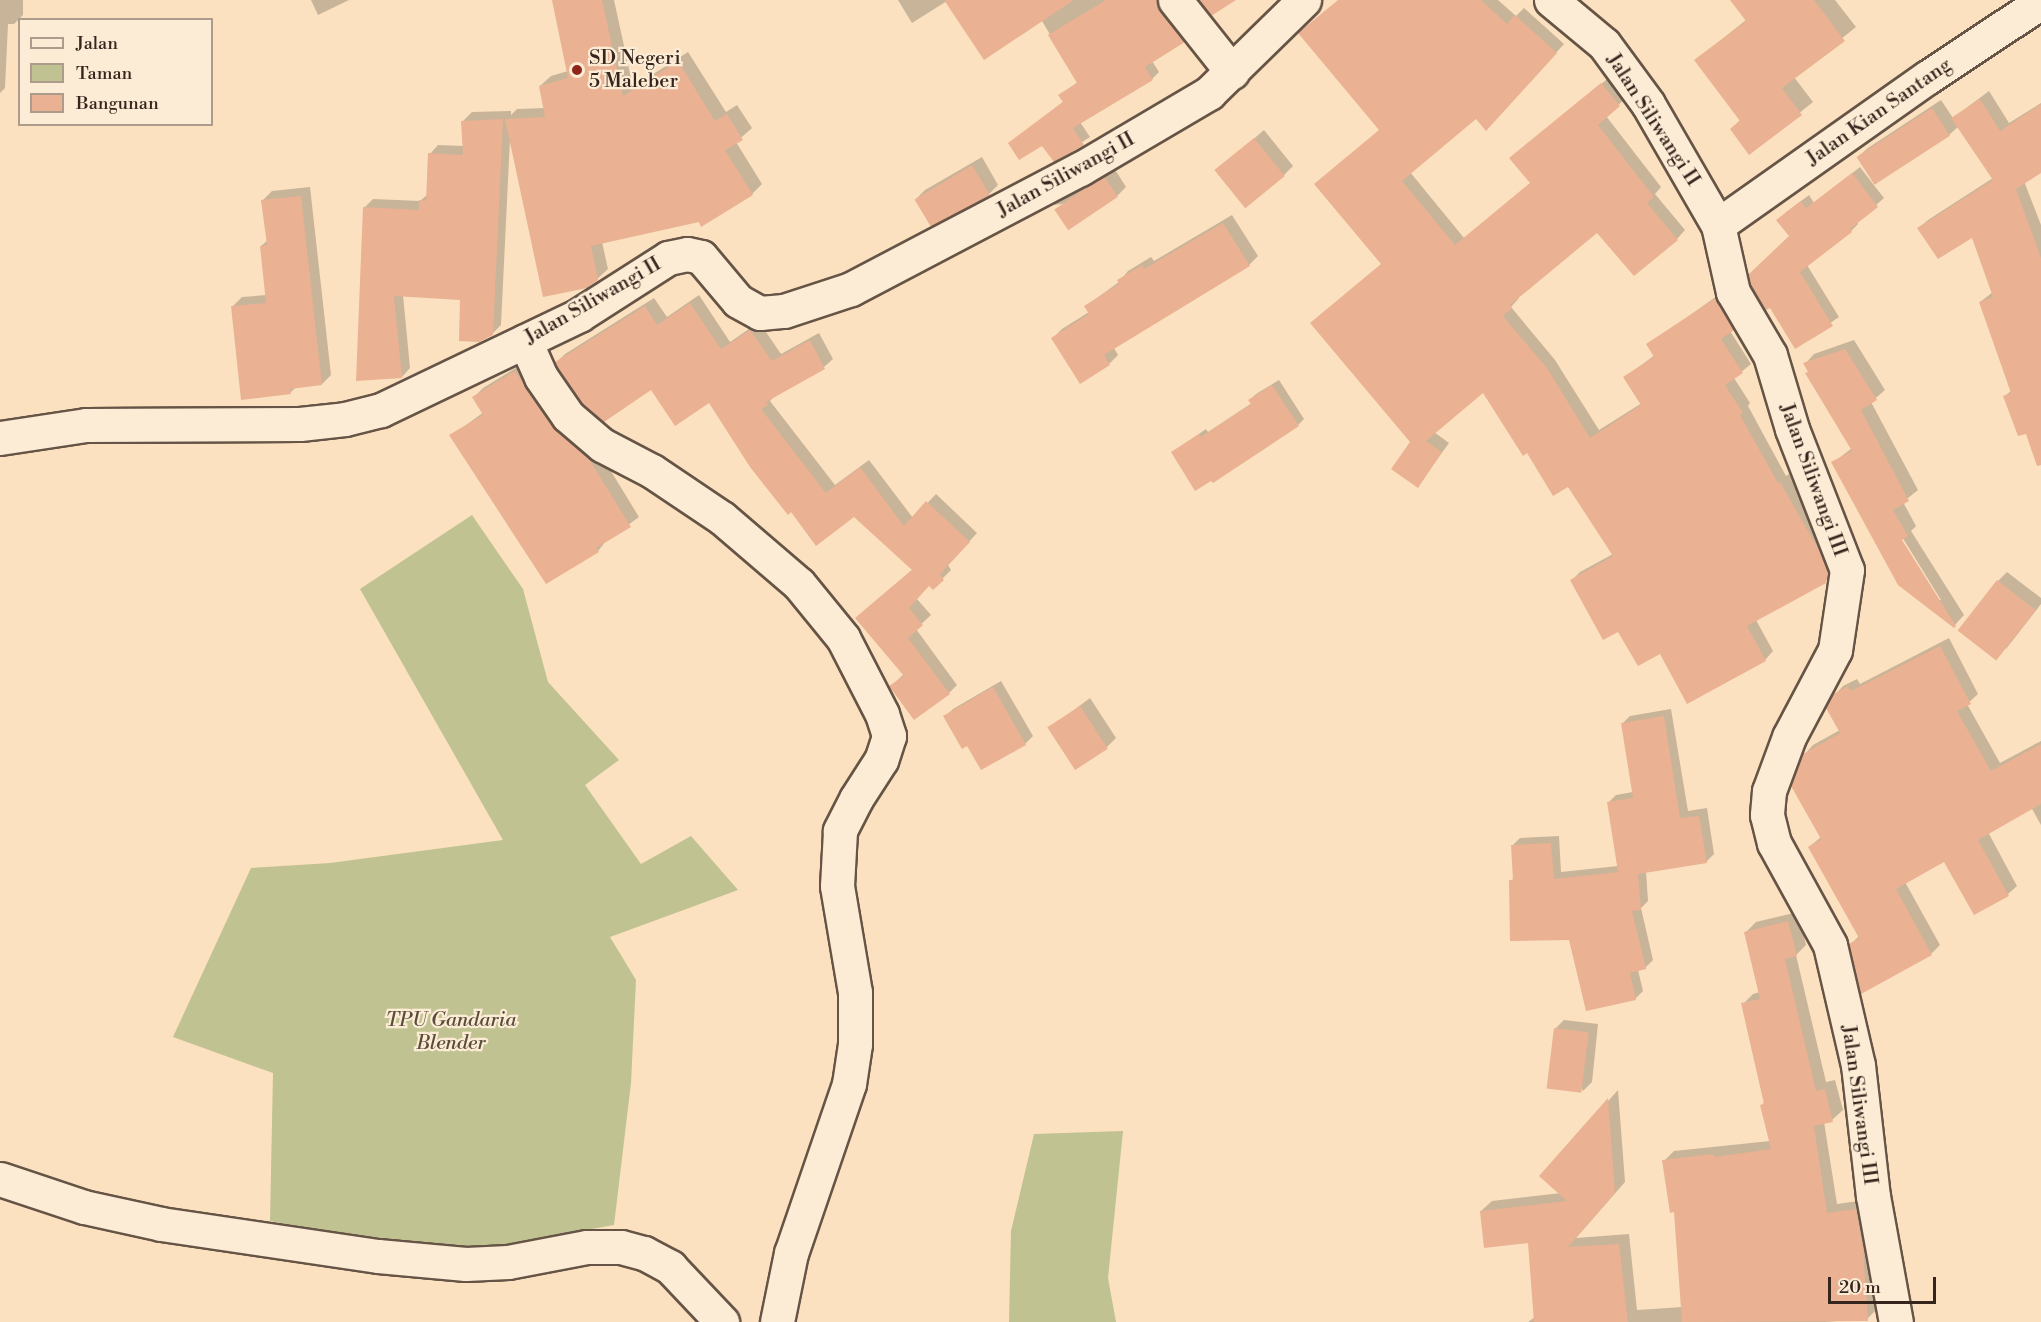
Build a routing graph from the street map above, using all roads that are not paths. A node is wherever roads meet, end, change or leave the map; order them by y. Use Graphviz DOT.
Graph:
graph roads {
  1 [pos="1175,0"];
  2 [pos="1304,0"];
  3 [pos="1551,0"];
  4 [pos="2041,2"];
  5 [pos="1232,72"];
  6 [pos="1718,225"];
  7 [pos="525,342"];
  8 [pos="0,438"];
  9 [pos="0,1179"];
  10 [pos="722,1322"];
  11 [pos="777,1322"];
  12 [pos="1896,1322"];
  1 -- 5 [label="street"];
  2 -- 5 [label="street, Jalan Siliwangi II"];
  3 -- 6 [label="street, Jalan Siliwangi II"];
  4 -- 6 [label="street, Jalan Kian Santang"];
  5 -- 7 [label="street, Jalan Siliwangi II"];
  6 -- 12 [label="street, Jalan Siliwangi III"];
  7 -- 8 [label="street, Jalan Siliwangi II"];
  7 -- 11 [label="street"];
  9 -- 10 [label="street"];
}
